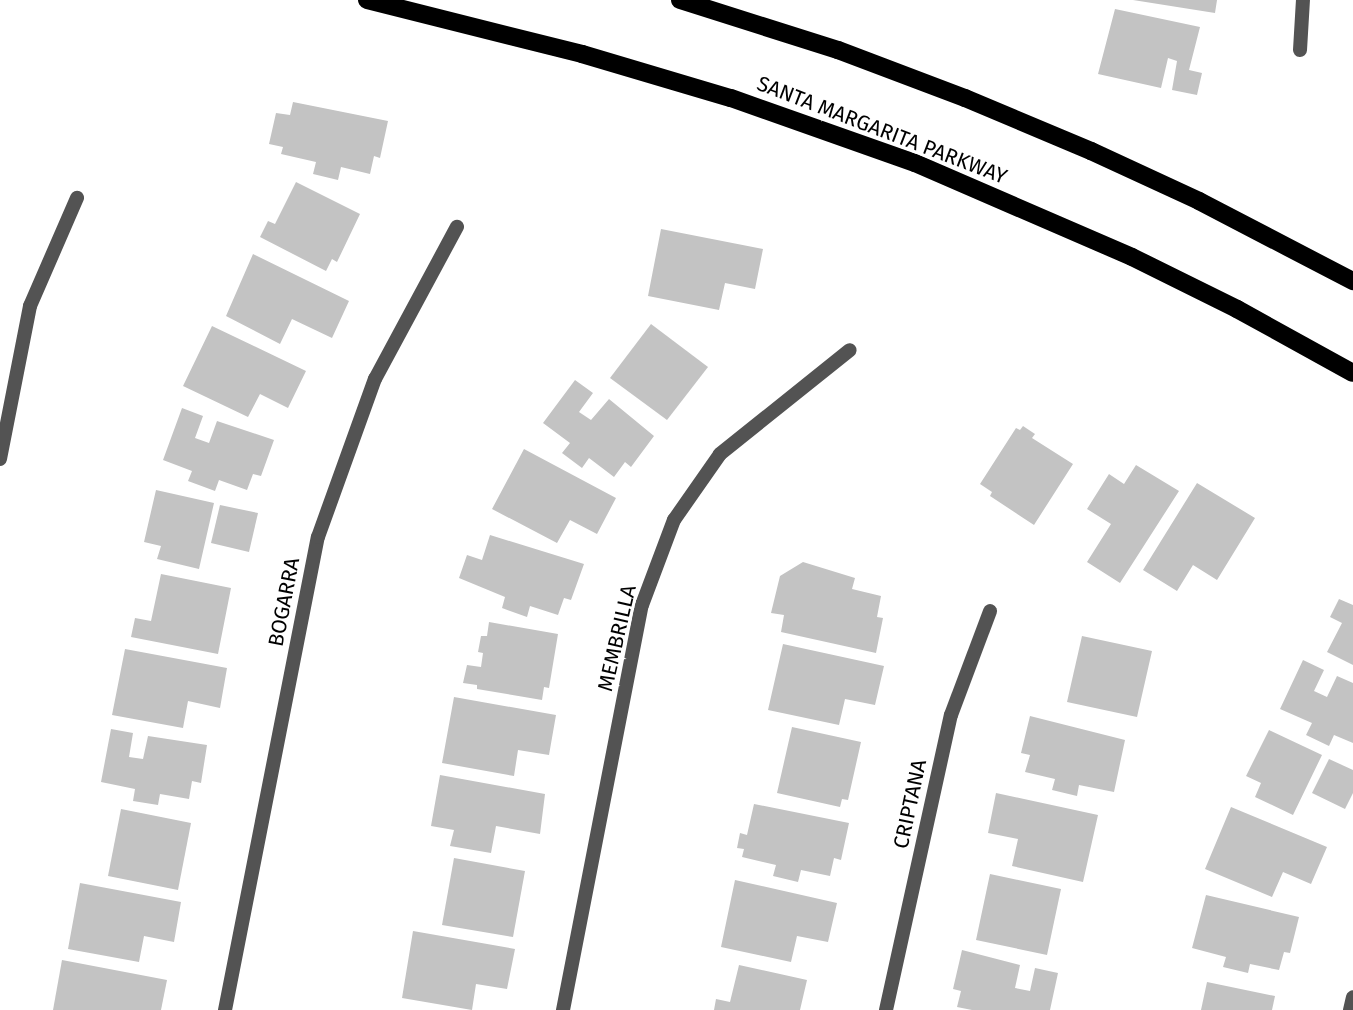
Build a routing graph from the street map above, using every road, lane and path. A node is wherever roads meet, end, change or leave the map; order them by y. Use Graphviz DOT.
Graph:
graph roads {
  1 [pos="367,0"];
  2 [pos="680,0"];
  3 [pos="1303,0"];
  4 [pos="1300,50"];
  5 [pos="77,198"];
  6 [pos="457,227"];
  7 [pos="1353,281"];
  8 [pos="850,350"];
  9 [pos="1353,373"];
  10 [pos="0,459"];
  11 [pos="990,611"];
  12 [pos="1353,998"];
  13 [pos="225,1010"];
  14 [pos="563,1010"];
  15 [pos="886,1010"];
  16 [pos="1350,1010"];
  1 -- 9 [label="main road, SANTA MARGARITA PARKWAY"];
  2 -- 7 [label="main road"];
  3 -- 4 [label="street"];
  5 -- 10 [label="street"];
  6 -- 13 [label="street, BOGARRA"];
  8 -- 14 [label="street, MEMBRILLA"];
  11 -- 15 [label="street, CRIPTANA"];
  12 -- 16 [label="street"];
}
